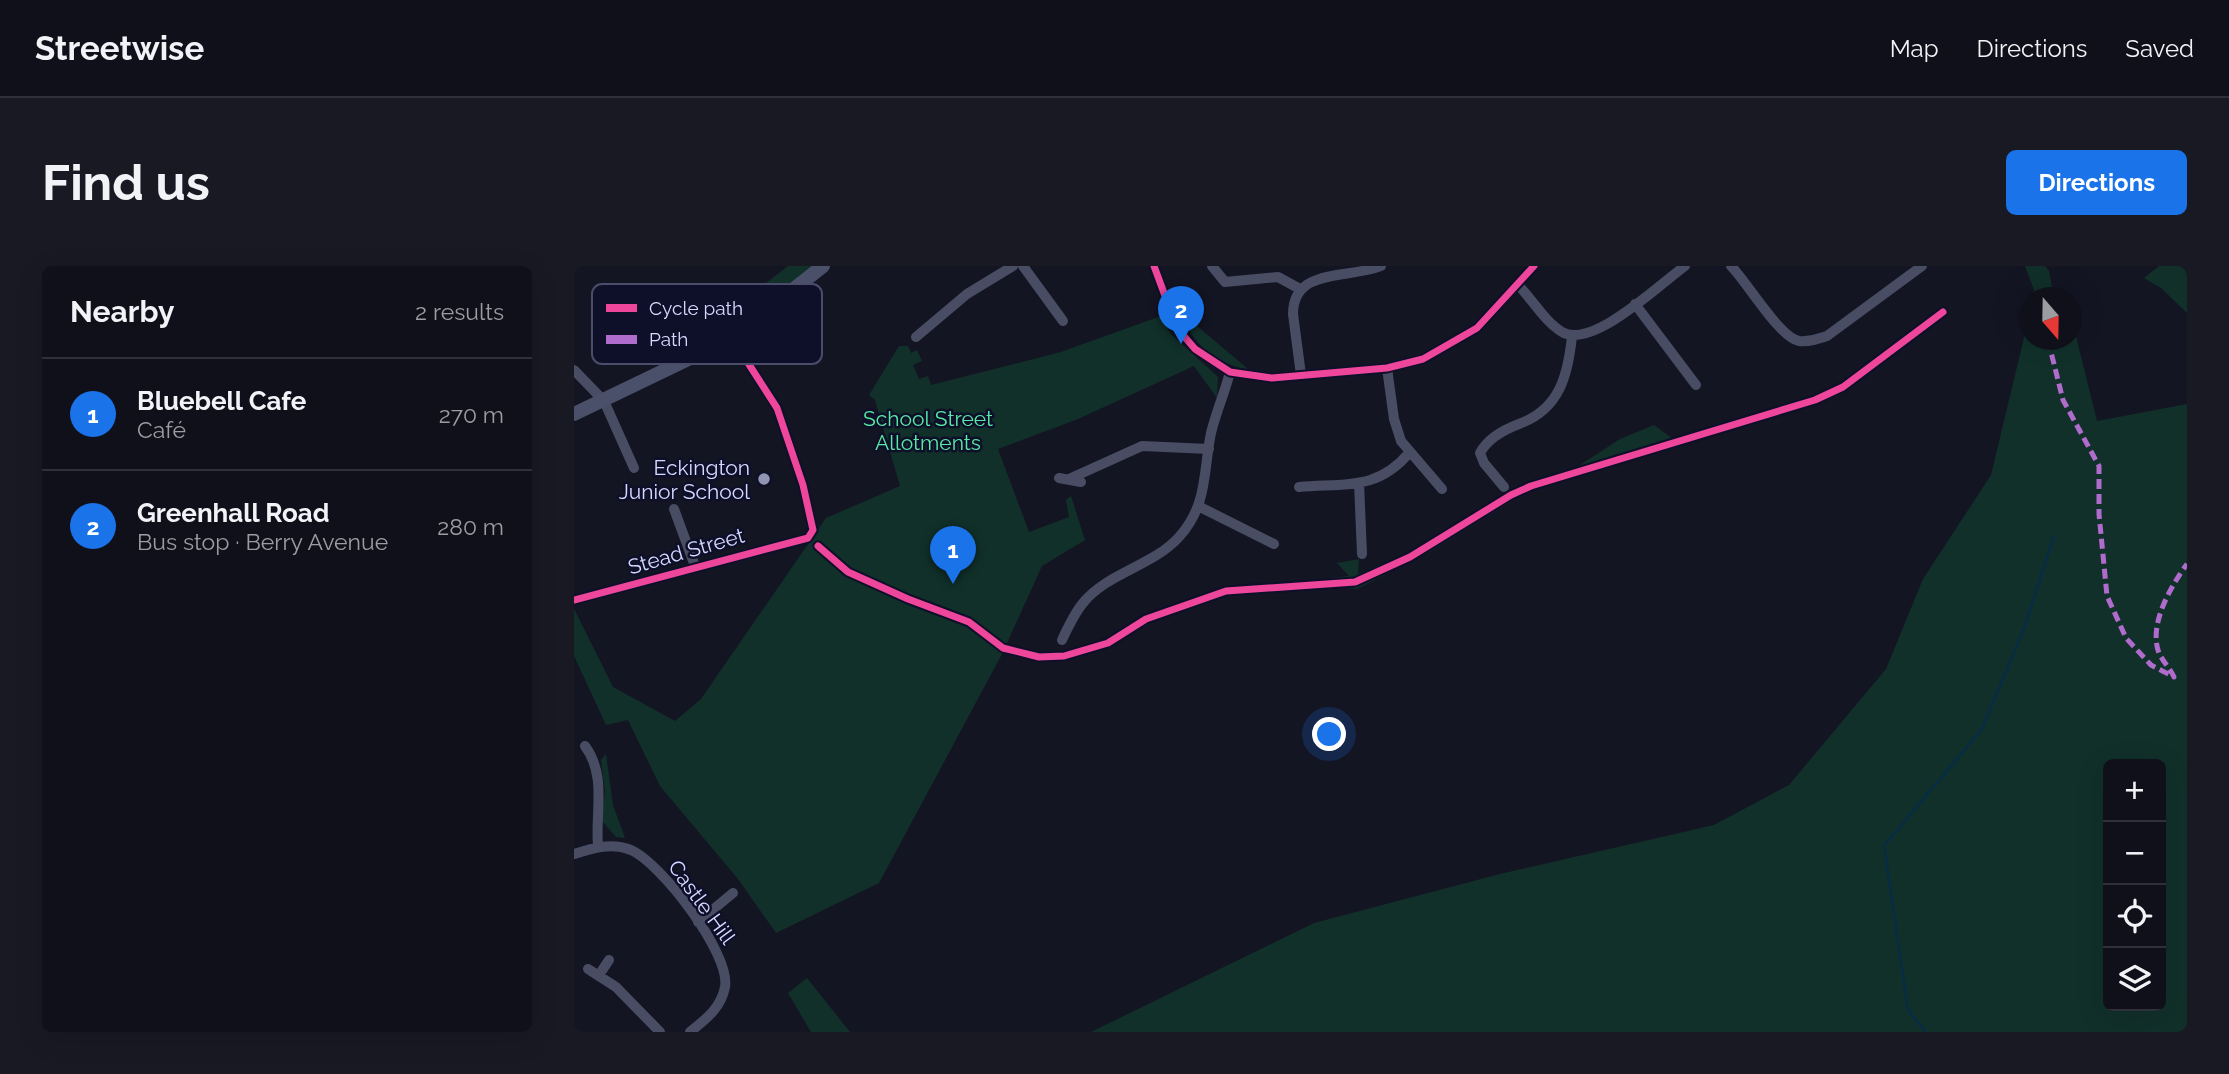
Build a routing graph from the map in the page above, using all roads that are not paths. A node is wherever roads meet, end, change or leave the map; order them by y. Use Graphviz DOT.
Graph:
graph roads {
  1 [pos="823,266"];
  2 [pos="1013,266"];
  3 [pos="1023,266"];
  4 [pos="1154,266"];
  5 [pos="1212,266"];
  6 [pos="1381,266"];
  7 [pos="1534,266"];
  8 [pos="1685,266"];
  9 [pos="1731,266"];
  10 [pos="1922,266"];
  11 [pos="800,284"];
  12 [pos="1518,285"];
  13 [pos="1300,289"];
  14 [pos="1634,304"];
  15 [pos="1056,319"];
  16 [pos="1572,336"];
  17 [pos="916,337"];
  18 [pos="679,364"];
  19 [pos="749,364"];
  20 [pos="1387,368"];
  21 [pos="574,370"];
  22 [pos="1230,372"];
  23 [pos="1301,375"];
  24 [pos="1697,384"];
  25 [pos="604,401"];
  26 [pos="574,414"];
  27 [pos="1209,449"];
  28 [pos="1409,453"];
  29 [pos="634,468"];
  30 [pos="1081,482"];
  31 [pos="1304,483"];
  32 [pos="1359,483"];
  33 [pos="1504,487"];
  34 [pos="1442,489"];
  35 [pos="1200,507"];
  36 [pos="674,509"];
  37 [pos="1274,544"];
  38 [pos="1362,554"];
  39 [pos="695,566"];
  40 [pos="574,600"];
  41 [pos="1062,640"];
  42 [pos="585,746"];
  43 [pos="603,751"];
  44 [pos="592,756"];
  45 [pos="598,846"];
  46 [pos="574,854"];
  47 [pos="733,893"];
  48 [pos="698,922"];
  49 [pos="609,960"];
  50 [pos="588,969"];
  51 [pos="599,975"];
  52 [pos="660,1032"];
  53 [pos="690,1032"];
  1 -- 11 [label="main road"];
  2 -- 17 [label="street"];
  3 -- 15 [label="street"];
  4 -- 22 [label="street"];
  5 -- 13 [label="street"];
  6 -- 13 [label="street"];
  7 -- 12 [label="street"];
  8 -- 14 [label="street"];
  9 -- 10 [label="street"];
  12 -- 16 [label="street"];
  12 -- 20 [label="street"];
  13 -- 23 [label="street"];
  14 -- 16 [label="street"];
  14 -- 24 [label="street"];
  16 -- 33 [label="street"];
  18 -- 25 [label="main road"];
  19 -- 39 [label="street, Stead Street"];
  20 -- 23 [label="street"];
  20 -- 28 [label="street"];
  21 -- 25 [label="street"];
  22 -- 23 [label="street"];
  22 -- 27 [label="street"];
  25 -- 26 [label="main road"];
  25 -- 29 [label="street"];
  27 -- 30 [label="street"];
  27 -- 35 [label="street"];
  28 -- 32 [label="street"];
  28 -- 34 [label="street"];
  31 -- 32 [label="street"];
  32 -- 38 [label="street"];
  35 -- 37 [label="street"];
  35 -- 41 [label="street"];
  36 -- 39 [label="street"];
  39 -- 40 [label="street, Stead Street"];
  42 -- 44 [label="street"];
  43 -- 44 [label="street"];
  44 -- 45 [label="street"];
  45 -- 46 [label="street, Castle Hill"];
  45 -- 48 [label="street, Castle Hill"];
  47 -- 48 [label="street"];
  48 -- 53 [label="street, Castle Hill"];
  49 -- 51 [label="street"];
  50 -- 51 [label="street"];
  51 -- 52 [label="street"];
}
